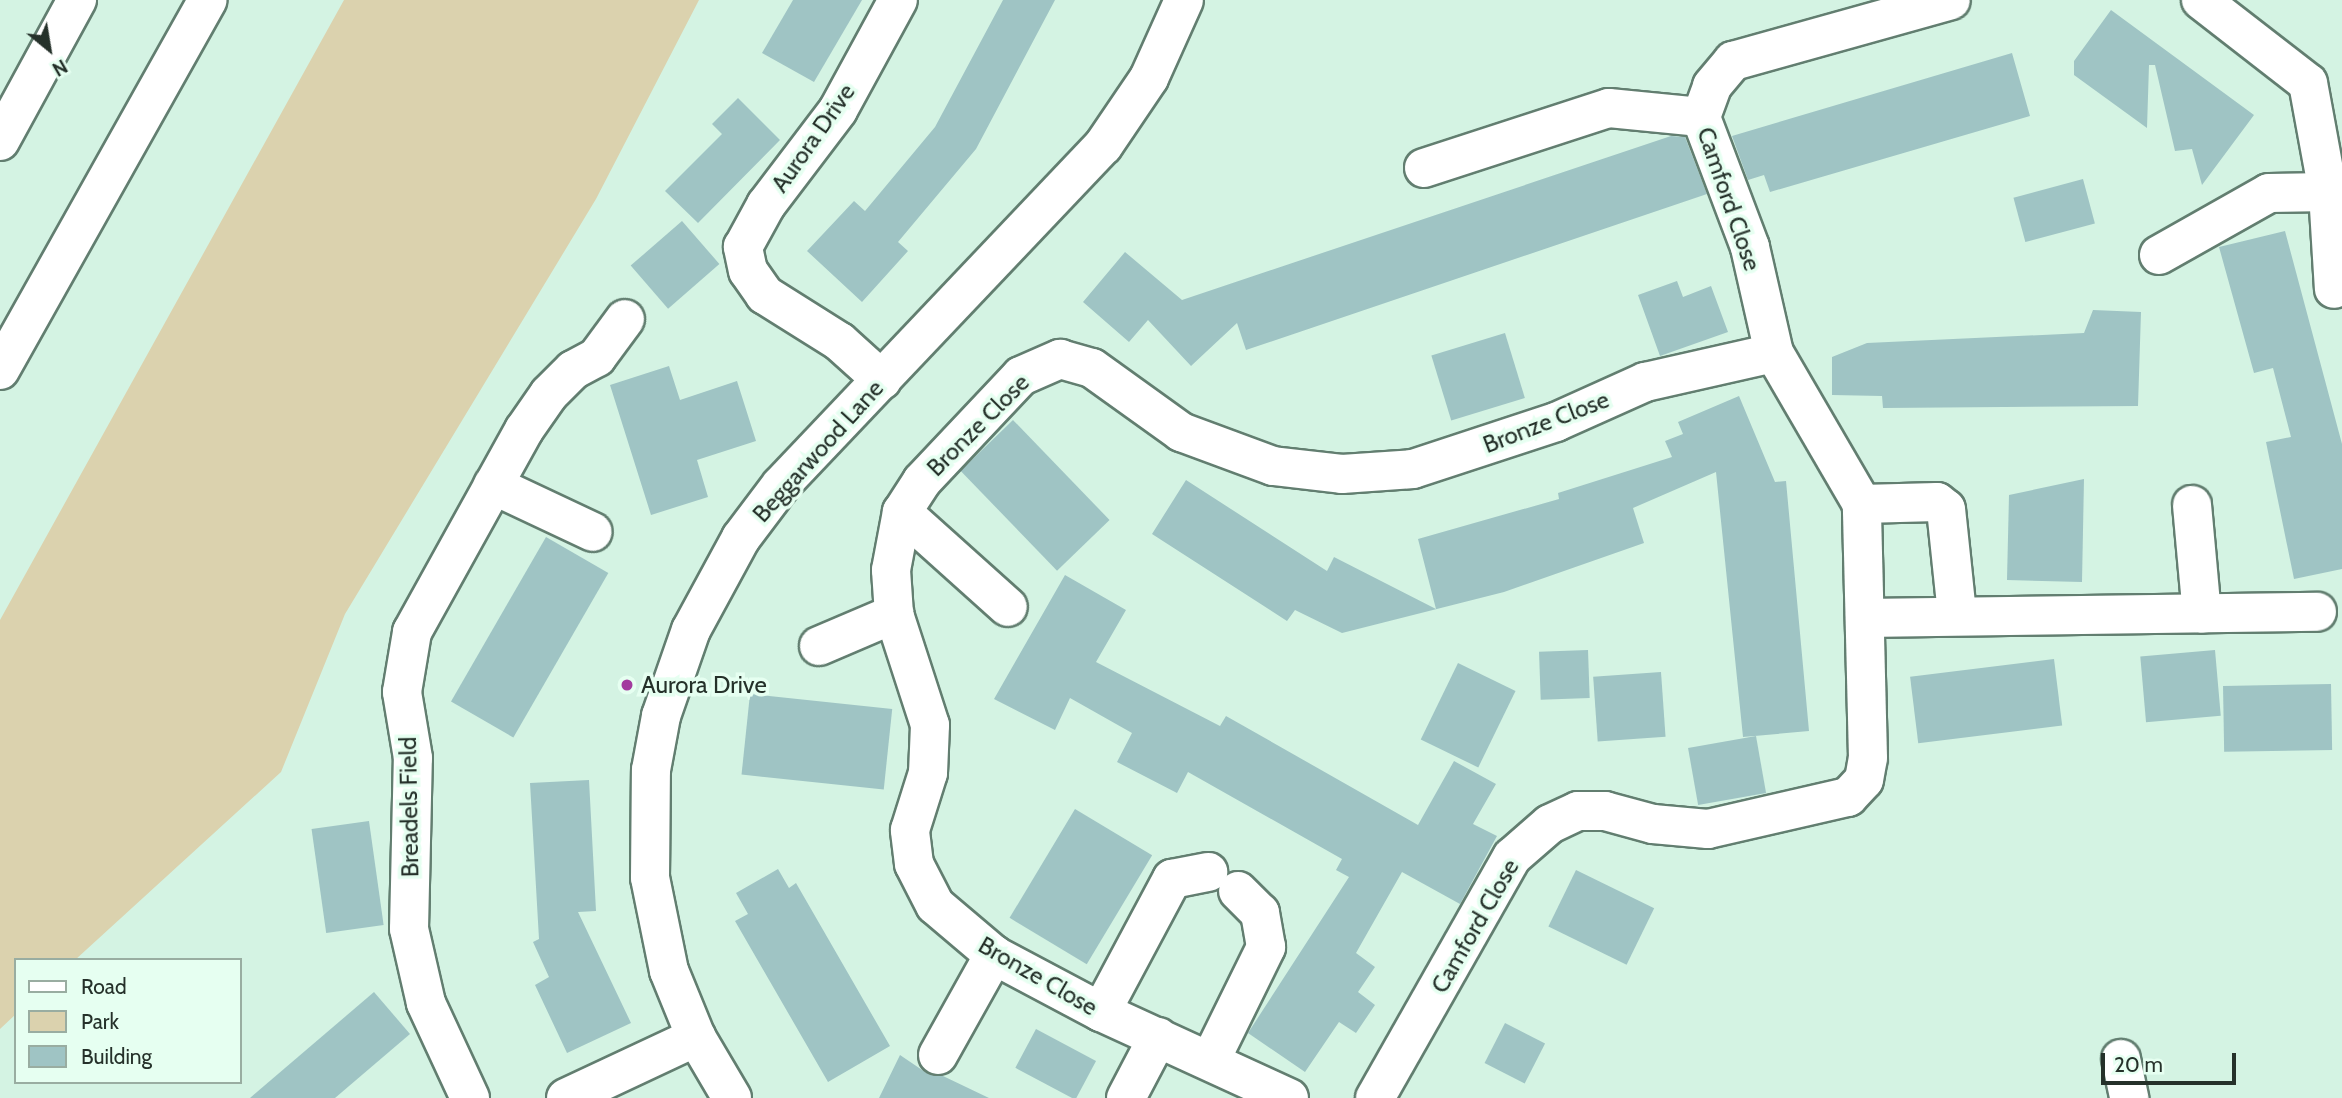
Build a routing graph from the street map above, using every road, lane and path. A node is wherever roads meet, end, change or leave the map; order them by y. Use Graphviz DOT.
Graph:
graph roads {
  1 [pos="77,0"];
  2 [pos="208,0"];
  3 [pos="898,0"];
  4 [pos="1184,0"];
  5 [pos="1951,0"];
  6 [pos="2201,0"];
  7 [pos="1701,117"];
  8 [pos="0,141"];
  9 [pos="1424,168"];
  10 [pos="2328,192"];
  11 [pos="2159,255"];
  12 [pos="2334,289"];
  13 [pos="625,319"];
  14 [pos="1774,353"];
  15 [pos="0,370"];
  16 [pos="882,380"];
  17 [pos="493,485"];
  18 [pos="1862,504"];
  19 [pos="2192,505"];
  20 [pos="902,512"];
  21 [pos="593,532"];
  22 [pos="1008,607"];
  23 [pos="2317,612"];
  24 [pos="894,614"];
  25 [pos="1957,614"];
  26 [pos="2202,614"];
  27 [pos="1865,618"];
  28 [pos="819,646"];
  29 [pos="994,955"];
  30 [pos="1101,1012"];
  31 [pos="696,1037"];
  32 [pos="1158,1037"];
  33 [pos="938,1055"];
  34 [pos="1211,1059"];
  35 [pos="2121,1059"];
  36 [pos="470,1098"];
  37 [pos="566,1098"];
  38 [pos="732,1098"];
  39 [pos="1126,1098"];
  40 [pos="1289,1098"];
  41 [pos="1375,1098"];
  42 [pos="2129,1098"];
  1 -- 8 [label="main road"];
  2 -- 15 [label="main road"];
  3 -- 16 [label="main road, Aurora Drive"];
  4 -- 16 [label="main road, Beggarwood Lane"];
  5 -- 7 [label="main road, Camford Close"];
  6 -- 10 [label="main road"];
  7 -- 9 [label="main road"];
  7 -- 14 [label="main road, Camford Close"];
  10 -- 11 [label="main road"];
  10 -- 12 [label="main road"];
  13 -- 17 [label="main road, Breadels Field"];
  14 -- 18 [label="main road, Camford Close"];
  14 -- 20 [label="main road, Bronze Close"];
  16 -- 31 [label="main road, Beggarwood Lane"];
  17 -- 21 [label="main road"];
  17 -- 36 [label="main road, Breadels Field"];
  18 -- 25 [label="main road"];
  18 -- 27 [label="main road, Camford Close"];
  19 -- 26 [label="main road"];
  20 -- 22 [label="main road"];
  20 -- 24 [label="main road, Bronze Close"];
  23 -- 26 [label="main road"];
  24 -- 28 [label="main road"];
  24 -- 29 [label="main road, Bronze Close"];
  25 -- 26 [label="main road"];
  25 -- 27 [label="main road"];
  27 -- 41 [label="main road, Camford Close"];
  29 -- 30 [label="main road, Bronze Close"];
  29 -- 33 [label="main road"];
  30 -- 32 [label="main road, Bronze Close"];
  30 -- 34 [label="main road"];
  31 -- 37 [label="main road"];
  31 -- 38 [label="main road, Beggarwood Lane"];
  32 -- 34 [label="main road"];
  32 -- 39 [label="main road"];
  34 -- 40 [label="main road"];
  35 -- 42 [label="main road"];
}
